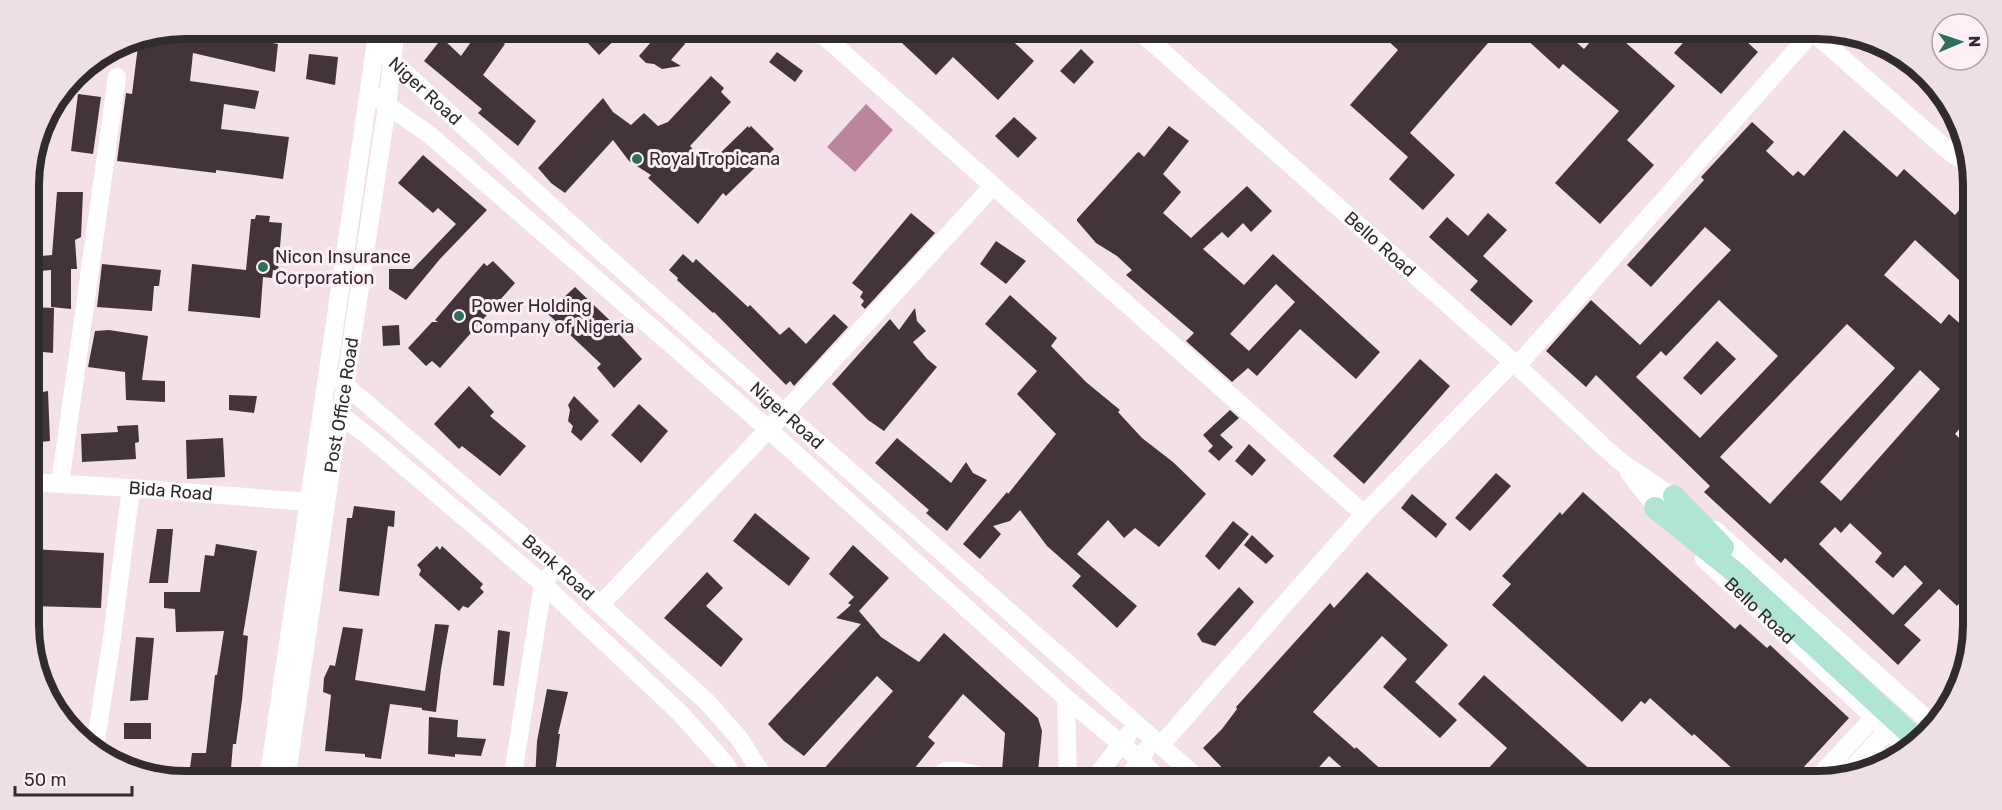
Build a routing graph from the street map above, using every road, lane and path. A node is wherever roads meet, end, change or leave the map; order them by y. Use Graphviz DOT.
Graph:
graph roads {
  1 [pos="376,39"];
  2 [pos="395,39"];
  3 [pos="827,39"];
  4 [pos="1148,39"];
  5 [pos="1802,39"];
  6 [pos="1820,39"];
  7 [pos="375,48"];
  8 [pos="392,61"];
  9 [pos="117,77"];
  10 [pos="370,93"];
  11 [pos="387,106"];
  12 [pos="1961,159"];
  13 [pos="993,186"];
  14 [pos="596,247"];
  15 [pos="580,265"];
  16 [pos="1515,364"];
  17 [pos="328,373"];
  18 [pos="345,384"];
  19 [pos="324,403"];
  20 [pos="785,412"];
  21 [pos="341,414"];
  22 [pos="768,429"];
  23 [pos="373,440"];
  24 [pos="334,449"];
  25 [pos="39,483"];
  26 [pos="60,484"];
  27 [pos="131,488"];
  28 [pos="309,502"];
  29 [pos="1665,502"];
  30 [pos="1364,514"];
  31 [pos="556,565"];
  32 [pos="1738,569"];
  33 [pos="543,584"];
  34 [pos="600,605"];
  35 [pos="1066,698"];
  36 [pos="1874,717"];
  37 [pos="1928,720"];
  38 [pos="1136,724"];
  39 [pos="1919,729"];
  40 [pos="1888,730"];
  41 [pos="1912,735"];
  42 [pos="96,740"];
  43 [pos="1157,742"];
  44 [pos="1121,743"];
  45 [pos="1902,743"];
  46 [pos="1139,759"];
  47 [pos="1854,766"];
  48 [pos="270,771"];
  49 [pos="288,771"];
  50 [pos="514,771"];
  51 [pos="729,771"];
  52 [pos="760,771"];
  53 [pos="1068,771"];
  54 [pos="1101,771"];
  55 [pos="1132,771"];
  56 [pos="1151,771"];
  57 [pos="1190,771"];
  58 [pos="1824,771"];
  1 -- 7 [label="street, Post Office Road"];
  2 -- 8 [label="street, Post Office Road"];
  3 -- 13 [label="street"];
  4 -- 16 [label="street, Bello Road"];
  5 -- 16 [label="street"];
  6 -- 12 [label="street"];
  7 -- 8 [label="street, Niger Road"];
  7 -- 10 [label="street, Post Office Road"];
  8 -- 11 [label="street, Post Office Road"];
  8 -- 14 [label="street, Niger Road"];
  9 -- 26 [label="street"];
  10 -- 11 [label="street, Niger Road"];
  10 -- 17 [label="street, Post Office Road"];
  11 -- 15 [label="street, Niger Road"];
  11 -- 18 [label="street, Post Office Road"];
  13 -- 20 [label="street"];
  13 -- 30 [label="street"];
  14 -- 15 [label="street"];
  14 -- 20 [label="street, Niger Road"];
  15 -- 22 [label="street, Niger Road"];
  16 -- 29 [label="street, Bello Road"];
  16 -- 30 [label="street"];
  17 -- 18 [label="street, Bank Road"];
  17 -- 19 [label="street, Post Office Road"];
  18 -- 21 [label="street, Post Office Road"];
  18 -- 31 [label="street, Bank Road"];
  19 -- 21 [label="street, Bank Road"];
  19 -- 28 [label="street, Post Office Road"];
  20 -- 22 [label="street"];
  20 -- 38 [label="street, Niger Road"];
  21 -- 23 [label="street, Bank Road"];
  21 -- 24 [label="street, Post Office Road"];
  22 -- 34 [label="street"];
  22 -- 35 [label="street, Niger Road"];
  23 -- 24 [label="street"];
  23 -- 33 [label="street, Bank Road"];
  24 -- 49 [label="street, Post Office Road"];
  25 -- 26 [label="street, Bida Road"];
  26 -- 27 [label="street, Bida Road"];
  27 -- 28 [label="street, Bida Road"];
  27 -- 42 [label="street"];
  28 -- 48 [label="street, Post Office Road"];
  29 -- 32 [label="main road"];
  29 -- 36 [label="street, Bello Road"];
  29 -- 37 [label="street, Bello Road"];
  30 -- 43 [label="street"];
  31 -- 33 [label="street"];
  31 -- 34 [label="street, Bank Road"];
  32 -- 39 [label="main road"];
  32 -- 41 [label="main road"];
  33 -- 50 [label="street"];
  33 -- 51 [label="street, Bank Road"];
  34 -- 52 [label="street, Bank Road"];
  35 -- 44 [label="street, Niger Road"];
  35 -- 53 [label="street"];
  36 -- 40 [label="street, Bello Road"];
  36 -- 58 [label="street"];
  38 -- 43 [label="street, Niger Road"];
  38 -- 44 [label="street"];
  40 -- 45 [label="street, Bello Road"];
  40 -- 47 [label="street"];
  43 -- 46 [label="street"];
  43 -- 57 [label="street, Niger Road"];
  44 -- 46 [label="street, Niger Road"];
  44 -- 54 [label="street"];
  46 -- 55 [label="street"];
  46 -- 56 [label="street, Niger Road"];
}
